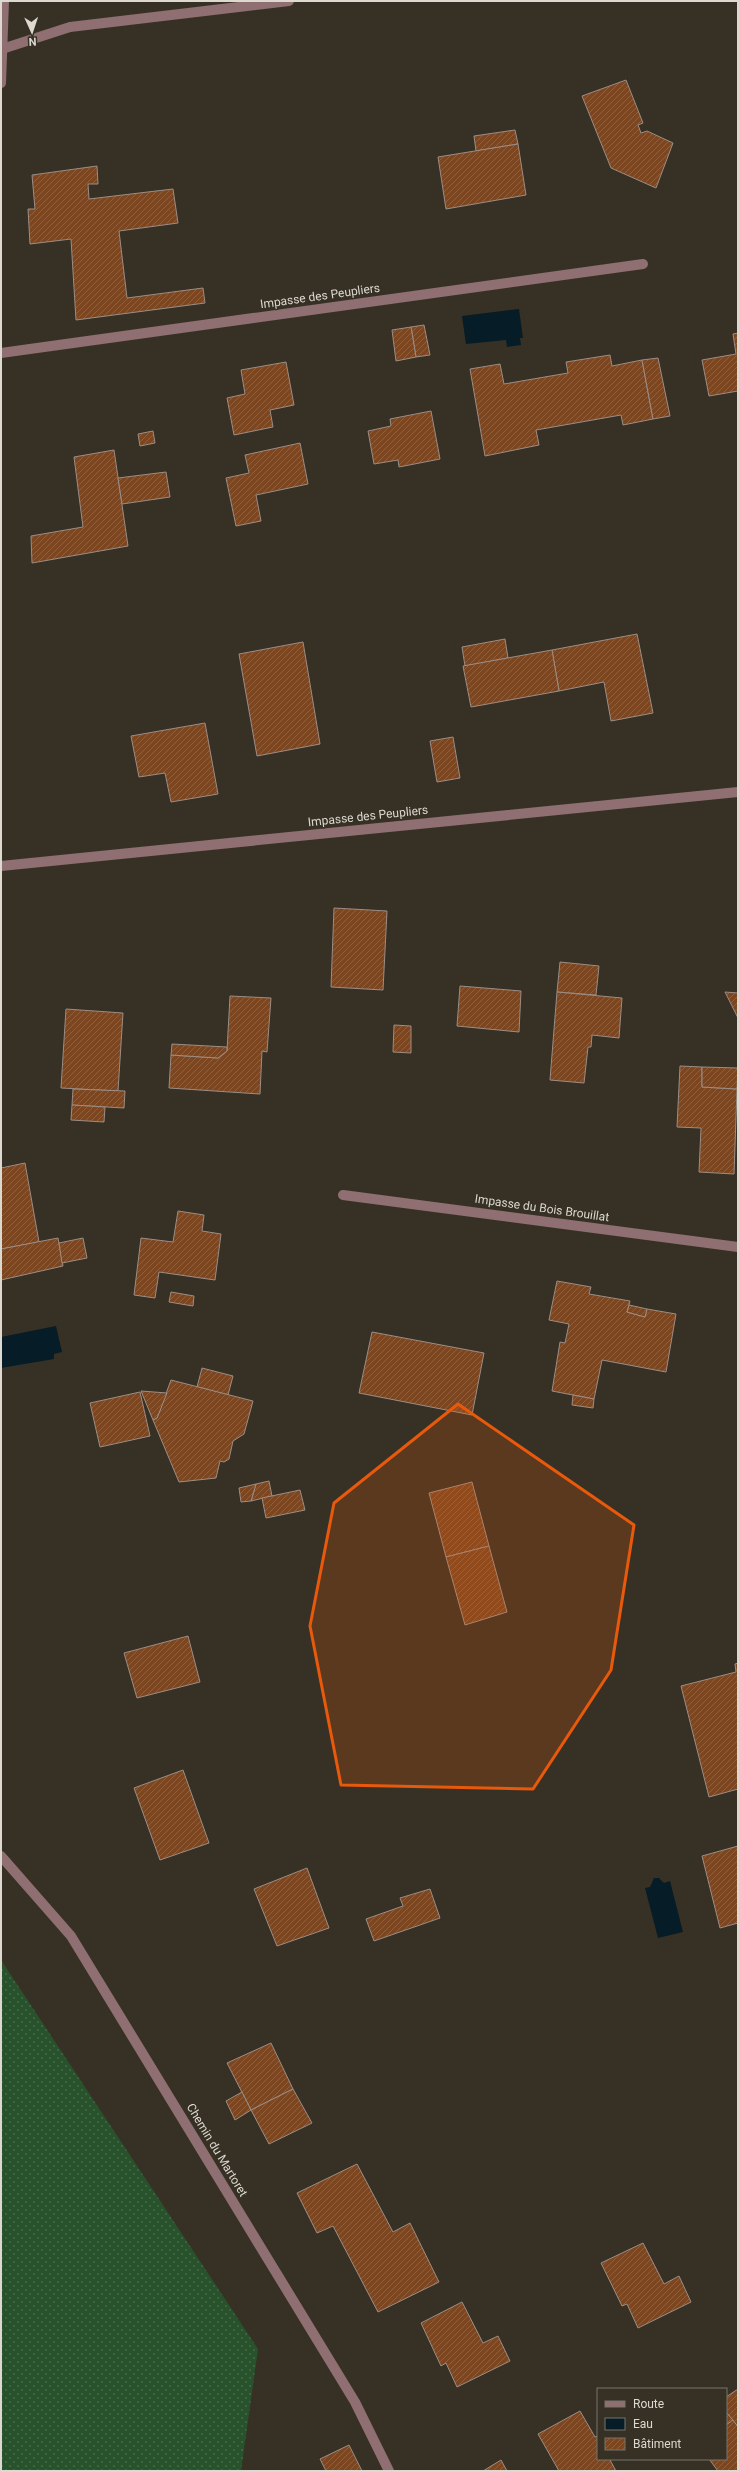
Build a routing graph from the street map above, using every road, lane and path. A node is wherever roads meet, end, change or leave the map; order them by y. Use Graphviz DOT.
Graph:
graph roads {
  1 [pos="4,1"];
  2 [pos="289,1"];
  3 [pos="2,49"];
  4 [pos="1,83"];
  5 [pos="643,264"];
  6 [pos="1,353"];
  7 [pos="738,792"];
  8 [pos="1,866"];
  9 [pos="343,1195"];
  10 [pos="738,1248"];
  11 [pos="1,1856"];
  12 [pos="389,2471"];
  1 -- 3 [label="street"];
  2 -- 3 [label="street"];
  3 -- 4 [label="street"];
  5 -- 6 [label="street, Impasse des Peupliers"];
  7 -- 8 [label="street, Impasse des Peupliers"];
  9 -- 10 [label="street, Impasse du Bois Brouillat"];
  11 -- 12 [label="street, Chemin du Martoret"];
}
